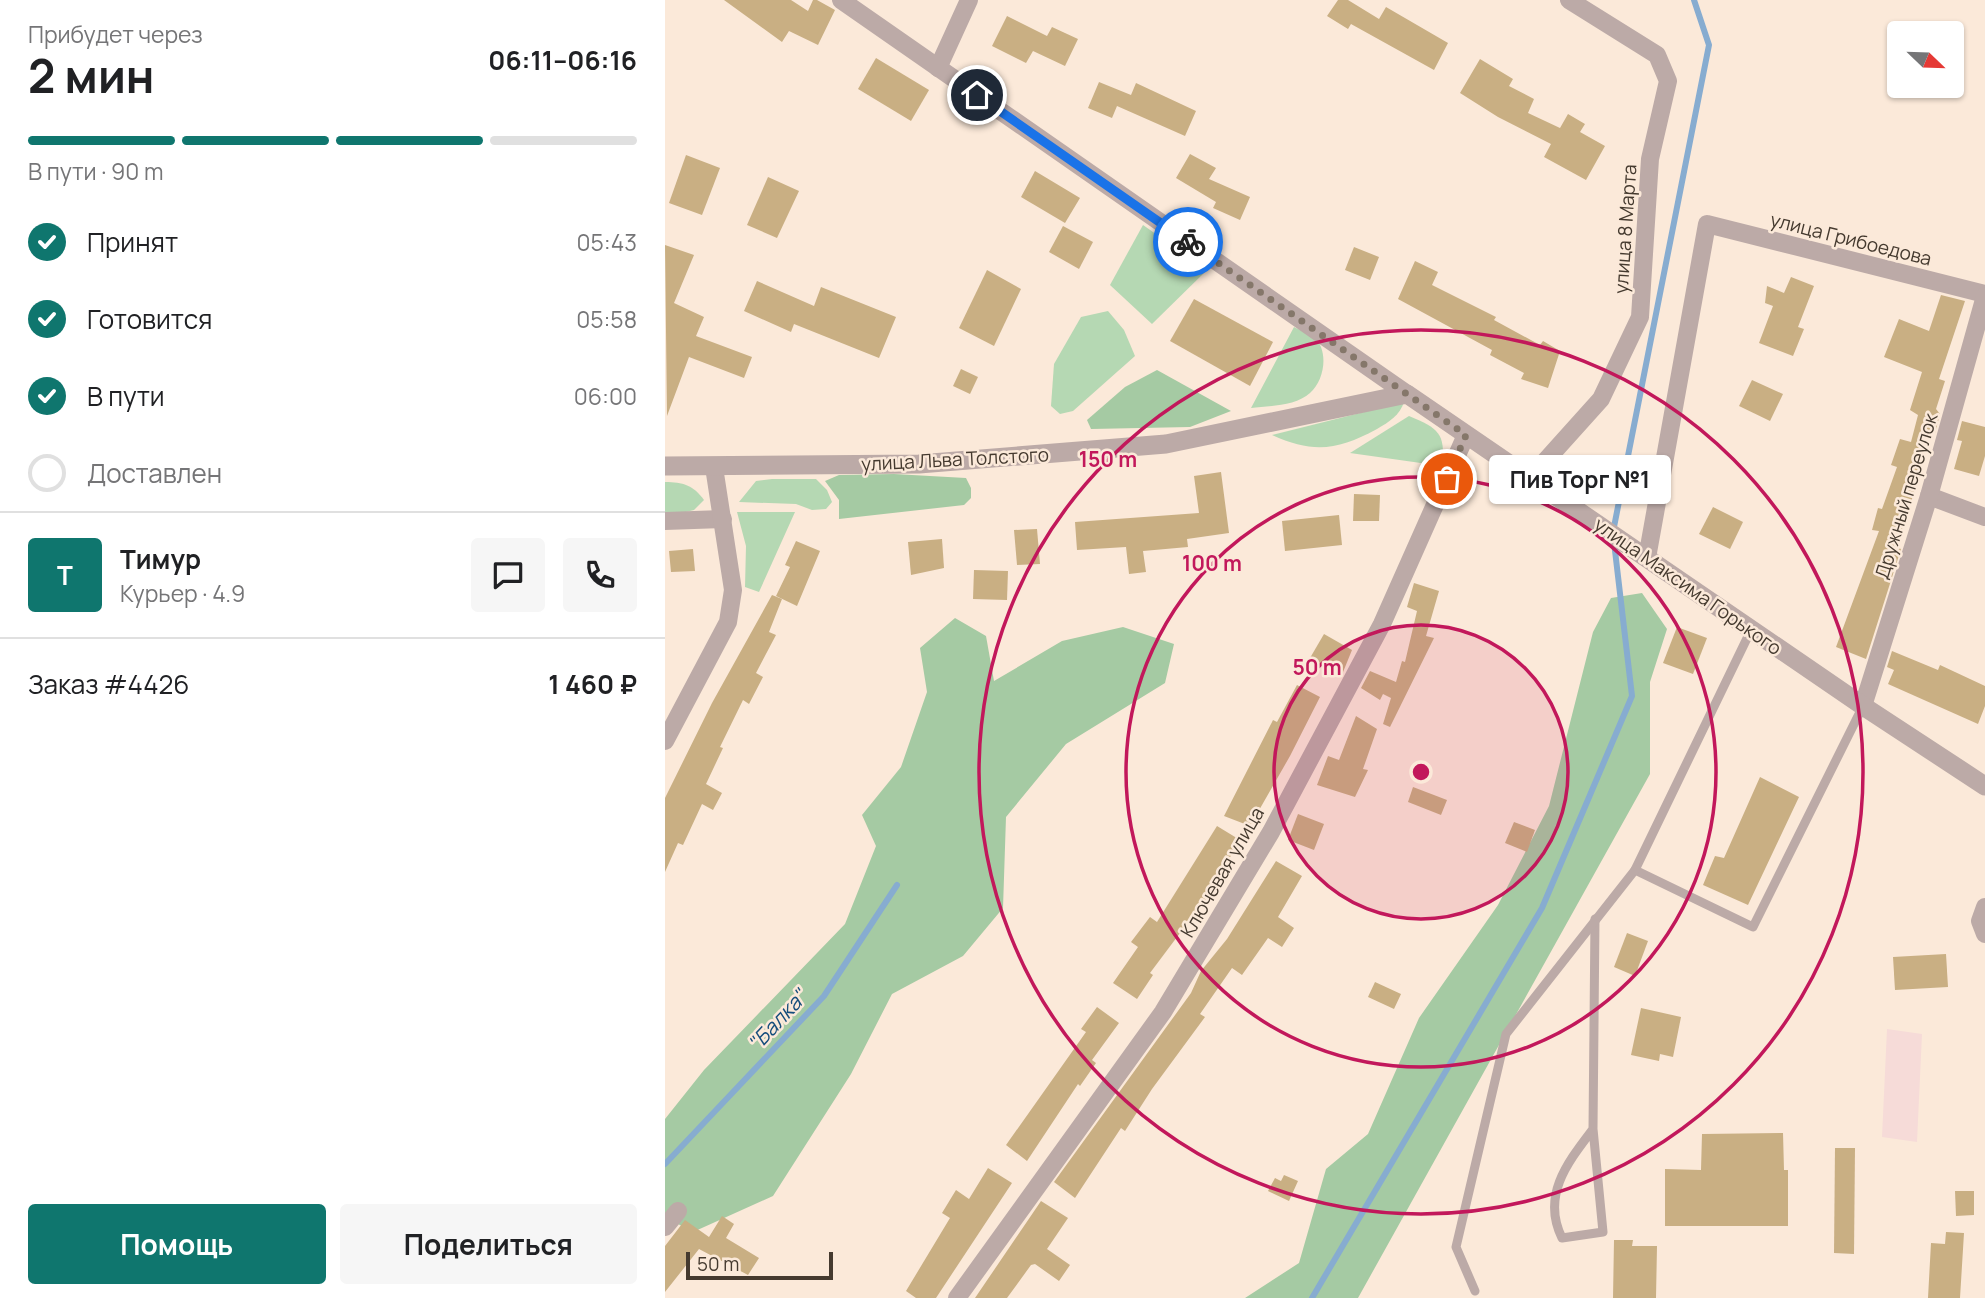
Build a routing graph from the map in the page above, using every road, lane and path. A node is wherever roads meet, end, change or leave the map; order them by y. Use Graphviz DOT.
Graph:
graph roads {
  1 [pos="841,0"];
  2 [pos="969,0"];
  3 [pos="1570,0"];
  4 [pos="938,68"];
  5 [pos="1985,295"];
  6 [pos="1407,394"];
  7 [pos="1466,435"];
  8 [pos="665,466"];
  9 [pos="714,467"];
  10 [pos="1530,478"];
  11 [pos="1929,496"];
  12 [pos="1985,517"];
  13 [pos="723,519"];
  14 [pos="665,521"];
  15 [pos="1647,558"];
  16 [pos="1751,630"];
  17 [pos="1863,706"];
  18 [pos="672,716"];
  19 [pos="665,741"];
  20 [pos="1985,786"];
  21 [pos="1635,870"];
  22 [pos="1985,907"];
  23 [pos="1595,919"];
  24 [pos="1985,934"];
  25 [pos="1593,1129"];
  26 [pos="678,1210"];
  27 [pos="665,1227"];
  28 [pos="1475,1291"];
  29 [pos="957,1298"];
  1 -- 4 [label="street, улица Максима Горького"];
  2 -- 4 [label="street"];
  3 -- 10 [label="street, улица 8 Марта"];
  4 -- 6 [label="street, улица Максима Горького"];
  5 -- 11 [label="street, Дружный переулок"];
  5 -- 15 [label="street, улица Грибоедова"];
  6 -- 7 [label="street, улица Максима Горького"];
  6 -- 9 [label="street, улица Льва Толстого"];
  7 -- 10 [label="street, улица Максима Горького"];
  7 -- 29 [label="street, Ключевая улица"];
  8 -- 9 [label="street, улица Льва Толстого"];
  9 -- 13 [label="street"];
  10 -- 15 [label="street, улица Максима Горького"];
  11 -- 12 [label="street"];
  11 -- 17 [label="street, Дружный переулок"];
  13 -- 14 [label="street"];
  13 -- 18 [label="street"];
  15 -- 16 [label="street, улица Максима Горького"];
  16 -- 17 [label="street, улица Максима Горького"];
  16 -- 21 [label="lane"];
  17 -- 20 [label="street, улица Максима Горького"];
  17 -- 21 [label="lane"];
  18 -- 19 [label="street"];
  21 -- 23 [label="lane"];
  22 -- 24 [label="street"];
  23 -- 25 [label="lane"];
  23 -- 28 [label="lane"];
  25 -- 25 [label="lane"];
  26 -- 27 [label="street"];
}
